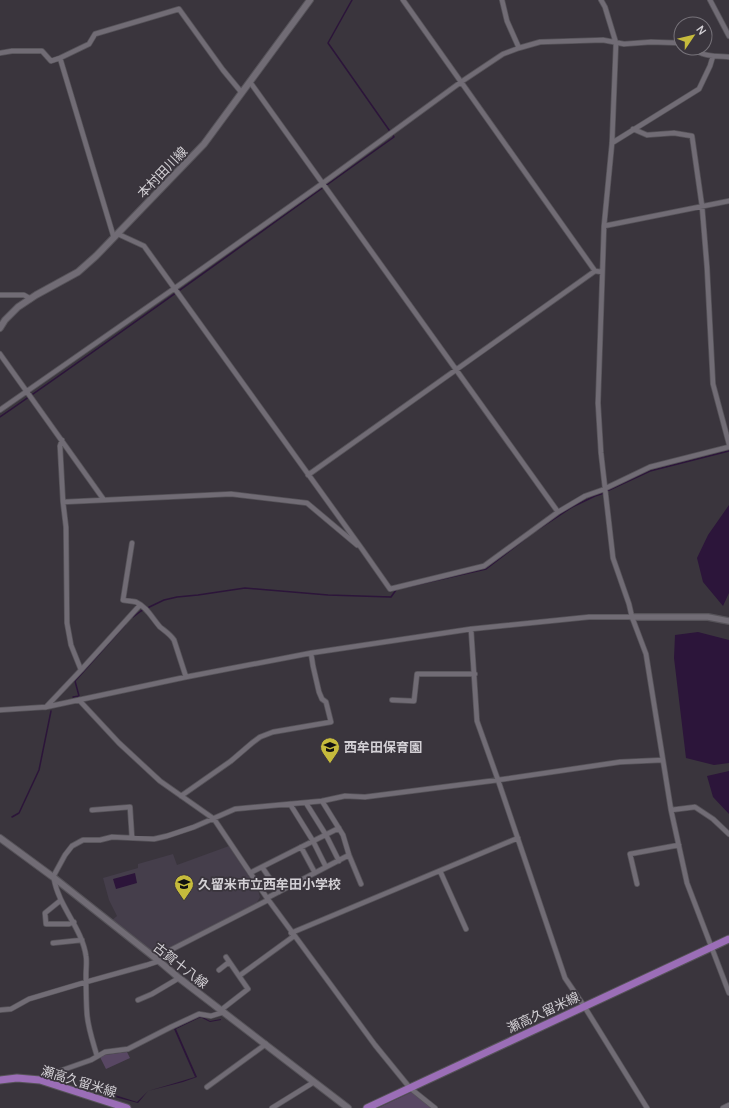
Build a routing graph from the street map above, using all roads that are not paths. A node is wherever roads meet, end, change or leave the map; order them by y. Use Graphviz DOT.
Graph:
graph roads {
  1 [pos="310,0"];
  2 [pos="403,0"];
  3 [pos="502,0"];
  4 [pos="601,0"];
  5 [pos="710,0"];
  6 [pos="729,36"];
  7 [pos="673,42"];
  8 [pos="616,43"];
  9 [pos="519,48"];
  10 [pos="0,54"];
  11 [pos="712,56"];
  12 [pos="713,56"];
  13 [pos="729,56"];
  14 [pos="60,58"];
  15 [pos="250,82"];
  16 [pos="461,82"];
  17 [pos="242,93"];
  18 [pos="633,129"];
  19 [pos="612,143"];
  20 [pos="323,183"];
  21 [pos="729,201"];
  22 [pos="702,206"];
  23 [pos="604,226"];
  24 [pos="116,236"];
  25 [pos="595,271"];
  26 [pos="602,272"];
  27 [pos="175,288"];
  28 [pos="0,295"];
  29 [pos="31,299"];
  30 [pos="0,328"];
  31 [pos="0,354"];
  32 [pos="456,370"];
  33 [pos="28,392"];
  34 [pos="0,410"];
  35 [pos="62,440"];
  36 [pos="729,444"];
  37 [pos="729,447"];
  38 [pos="308,475"];
  39 [pos="605,488"];
  40 [pos="104,500"];
  41 [pos="63,502"];
  42 [pos="558,512"];
  43 [pos="132,543"];
  44 [pos="362,550"];
  45 [pos="140,605"];
  46 [pos="632,617"];
  47 [pos="728,620"];
  48 [pos="471,629"];
  49 [pos="311,653"];
  50 [pos="81,670"];
  51 [pos="475,674"];
  52 [pos="186,677"];
  53 [pos="79,700"];
  54 [pos="392,700"];
  55 [pos="46,707"];
  56 [pos="0,710"];
  57 [pos="663,760"];
  58 [pos="498,780"];
  59 [pos="181,796"];
  60 [pos="322,801"];
  61 [pos="306,803"];
  62 [pos="290,804"];
  63 [pos="92,810"];
  64 [pos="671,810"];
  65 [pos="214,819"];
  66 [pos="339,828"];
  67 [pos="326,834"];
  68 [pos="729,834"];
  69 [pos="0,838"];
  70 [pos="132,838"];
  71 [pos="518,838"];
  72 [pos="313,841"];
  73 [pos="679,845"];
  74 [pos="301,847"];
  75 [pos="349,855"];
  76 [pos="339,861"];
  77 [pos="262,867"];
  78 [pos="326,867"];
  79 [pos="440,870"];
  80 [pos="250,873"];
  81 [pos="315,873"];
  82 [pos="54,878"];
  83 [pos="361,884"];
  84 [pos="637,884"];
  85 [pos="279,892"];
  86 [pos="267,899"];
  87 [pos="61,900"];
  88 [pos="74,922"];
  89 [pos="466,929"];
  90 [pos="293,934"];
  91 [pos="729,939"];
  92 [pos="82,940"];
  93 [pos="54,943"];
  94 [pos="711,948"];
  95 [pos="226,957"];
  96 [pos="157,960"];
  97 [pos="229,962"];
  98 [pos="219,970"];
  99 [pos="239,976"];
  100 [pos="179,978"];
  101 [pos="86,982"];
  102 [pos="729,993"];
  103 [pos="138,1000"];
  104 [pos="584,1006"];
  105 [pos="0,1010"];
  106 [pos="223,1011"];
  107 [pos="266,1044"];
  108 [pos="98,1056"];
  109 [pos="0,1080"];
  110 [pos="40,1080"];
  111 [pos="314,1082"];
  112 [pos="207,1087"];
  113 [pos="410,1088"];
  114 [pos="729,1105"];
  115 [pos="116,1106"];
  116 [pos="127,1108"];
  117 [pos="272,1108"];
  118 [pos="348,1108"];
  119 [pos="367,1108"];
  120 [pos="435,1108"];
  121 [pos="647,1108"];
  122 [pos="723,1108"];
  1 -- 15 [label="main road, 本村田川線"];
  2 -- 16 [label="street"];
  3 -- 9 [label="street"];
  4 -- 8 [label="street"];
  5 -- 6 [label="street"];
  7 -- 8 [label="street"];
  8 -- 9 [label="street"];
  8 -- 19 [label="street"];
  9 -- 16 [label="street"];
  10 -- 14 [label="street"];
  11 -- 18 [label="street"];
  12 -- 13 [label="street"];
  14 -- 17 [label="street"];
  14 -- 24 [label="street"];
  15 -- 17 [label="main road, 本村田川線"];
  15 -- 20 [label="street"];
  16 -- 20 [label="street"];
  16 -- 25 [label="street"];
  17 -- 24 [label="main road, 本村田川線"];
  18 -- 19 [label="street"];
  18 -- 22 [label="street"];
  19 -- 23 [label="street"];
  20 -- 27 [label="street"];
  20 -- 32 [label="street"];
  21 -- 22 [label="street"];
  22 -- 23 [label="street"];
  22 -- 36 [label="street"];
  23 -- 26 [label="street"];
  24 -- 27 [label="street"];
  24 -- 29 [label="main road, 本村田川線"];
  25 -- 26 [label="street"];
  25 -- 32 [label="street"];
  26 -- 39 [label="street"];
  27 -- 33 [label="street"];
  27 -- 38 [label="street"];
  28 -- 29 [label="street"];
  29 -- 30 [label="main road, 本村田川線"];
  31 -- 33 [label="street"];
  32 -- 38 [label="street"];
  32 -- 42 [label="street"];
  33 -- 34 [label="street"];
  33 -- 35 [label="street"];
  35 -- 40 [label="street"];
  35 -- 41 [label="street"];
  37 -- 39 [label="street"];
  38 -- 44 [label="street"];
  39 -- 42 [label="street"];
  39 -- 46 [label="street"];
  40 -- 41 [label="street"];
  40 -- 44 [label="street"];
  41 -- 50 [label="street"];
  42 -- 44 [label="street"];
  43 -- 45 [label="street"];
  45 -- 50 [label="street"];
  45 -- 52 [label="street"];
  46 -- 47 [label="street"];
  46 -- 48 [label="street"];
  46 -- 57 [label="street"];
  48 -- 49 [label="street"];
  48 -- 51 [label="street"];
  49 -- 52 [label="street"];
  49 -- 59 [label="street"];
  50 -- 55 [label="street"];
  51 -- 54 [label="street"];
  51 -- 58 [label="street"];
  52 -- 53 [label="street"];
  53 -- 55 [label="street"];
  53 -- 59 [label="street"];
  55 -- 56 [label="street"];
  57 -- 58 [label="street"];
  57 -- 64 [label="street"];
  58 -- 60 [label="street"];
  58 -- 71 [label="street"];
  59 -- 65 [label="street"];
  60 -- 61 [label="street"];
  60 -- 66 [label="street"];
  61 -- 62 [label="street"];
  61 -- 67 [label="street"];
  62 -- 65 [label="street"];
  62 -- 72 [label="street"];
  63 -- 70 [label="street"];
  64 -- 68 [label="street"];
  64 -- 73 [label="street"];
  65 -- 70 [label="street"];
  65 -- 80 [label="street"];
  66 -- 67 [label="street"];
  66 -- 75 [label="street"];
  67 -- 72 [label="street"];
  67 -- 76 [label="street"];
  69 -- 82 [label="main road, 古賀十八線"];
  70 -- 82 [label="street"];
  71 -- 79 [label="street"];
  71 -- 104 [label="street"];
  72 -- 74 [label="street"];
  72 -- 78 [label="street"];
  73 -- 84 [label="street"];
  73 -- 94 [label="street"];
  74 -- 77 [label="street"];
  74 -- 81 [label="street"];
  75 -- 76 [label="street"];
  75 -- 83 [label="street"];
  76 -- 78 [label="street"];
  77 -- 80 [label="street"];
  77 -- 85 [label="street"];
  78 -- 81 [label="street"];
  79 -- 89 [label="street"];
  79 -- 90 [label="street"];
  80 -- 86 [label="street"];
  81 -- 85 [label="street"];
  82 -- 87 [label="street"];
  82 -- 96 [label="main road, 古賀十八線"];
  85 -- 86 [label="street"];
  86 -- 90 [label="street"];
  86 -- 96 [label="street"];
  87 -- 88 [label="street"];
  87 -- 88 [label="street"];
  88 -- 92 [label="street"];
  90 -- 99 [label="street"];
  90 -- 113 [label="street"];
  91 -- 94 [label="main road, 瀬高久留米線"];
  92 -- 93 [label="street"];
  92 -- 101 [label="street"];
  94 -- 102 [label="street"];
  94 -- 104 [label="main road, 瀬高久留米線"];
  95 -- 97 [label="street"];
  96 -- 100 [label="main road, 古賀十八線"];
  96 -- 101 [label="street"];
  97 -- 98 [label="street"];
  97 -- 99 [label="street"];
  99 -- 106 [label="street"];
  100 -- 103 [label="street"];
  100 -- 106 [label="main road, 古賀十八線"];
  101 -- 105 [label="street"];
  101 -- 108 [label="street"];
  104 -- 113 [label="main road, 瀬高久留米線"];
  104 -- 121 [label="street"];
  106 -- 107 [label="main road, 古賀十八線"];
  106 -- 108 [label="street"];
  107 -- 111 [label="main road, 古賀十八線"];
  107 -- 112 [label="street"];
  108 -- 110 [label="street"];
  109 -- 110 [label="main road, 瀬高久留米線"];
  110 -- 115 [label="main road, 瀬高久留米線"];
  111 -- 117 [label="street"];
  111 -- 118 [label="main road, 古賀十八線"];
  113 -- 119 [label="main road, 瀬高久留米線"];
  113 -- 120 [label="street"];
  114 -- 122 [label="street"];
  115 -- 116 [label="main road, 瀬高久留米線"];
}
